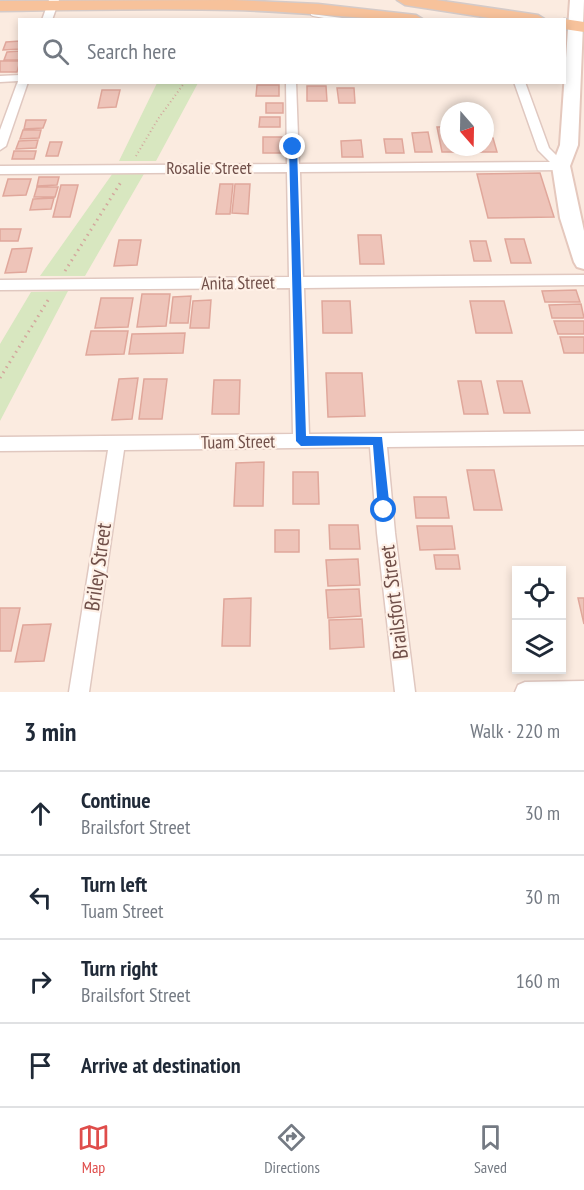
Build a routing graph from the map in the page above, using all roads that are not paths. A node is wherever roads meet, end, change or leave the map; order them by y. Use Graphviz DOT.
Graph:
graph roads {
  1 [pos="393,0"];
  2 [pos="405,0"];
  3 [pos="577,0"];
  4 [pos="224,3"];
  5 [pos="0,6"];
  6 [pos="51,8"];
  7 [pos="314,15"];
  8 [pos="376,17"];
  9 [pos="350,18"];
  10 [pos="525,18"];
  11 [pos="575,31"];
  12 [pos="568,77"];
  13 [pos="18,78"];
  14 [pos="0,79"];
  15 [pos="22,84"];
  16 [pos="291,84"];
  17 [pos="520,84"];
  18 [pos="577,117"];
  19 [pos="0,146"];
  20 [pos="561,166"];
  21 [pos="294,168"];
  22 [pos="0,170"];
  23 [pos="577,219"];
  24 [pos="584,262"];
  25 [pos="584,280"];
  26 [pos="298,282"];
  27 [pos="0,285"];
  28 [pos="584,438"];
  29 [pos="378,440"];
  30 [pos="301,441"];
  31 [pos="117,443"];
  32 [pos="0,444"];
  33 [pos="584,691"];
  34 [pos="79,692"];
  35 [pos="405,692"];
  36 [pos="525,692"];
  1 -- 8 [label="main road"];
  2 -- 10 [label="main road"];
  3 -- 11 [label="street"];
  4 -- 6 [label="main road"];
  4 -- 7 [label="main road"];
  5 -- 6 [label="main road"];
  7 -- 8 [label="main road"];
  7 -- 9 [label="lane"];
  11 -- 12 [label="street"];
  12 -- 18 [label="street"];
  13 -- 14 [label="street"];
  15 -- 19 [label="street"];
  16 -- 21 [label="street"];
  17 -- 20 [label="street"];
  18 -- 20 [label="street"];
  20 -- 21 [label="street, Rosalie Street"];
  20 -- 23 [label="street"];
  21 -- 22 [label="street, Rosalie Street"];
  21 -- 26 [label="street"];
  23 -- 24 [label="street"];
  25 -- 26 [label="street, Anita Street"];
  26 -- 27 [label="street, Anita Street"];
  26 -- 30 [label="street"];
  28 -- 29 [label="street, Tuam Street"];
  29 -- 30 [label="street, Tuam Street"];
  29 -- 35 [label="street, Brailsfort Street"];
  30 -- 31 [label="street, Tuam Street"];
  31 -- 32 [label="street, Tuam Street"];
  31 -- 34 [label="street, Briley Street"];
  33 -- 36 [label="street"];
}
